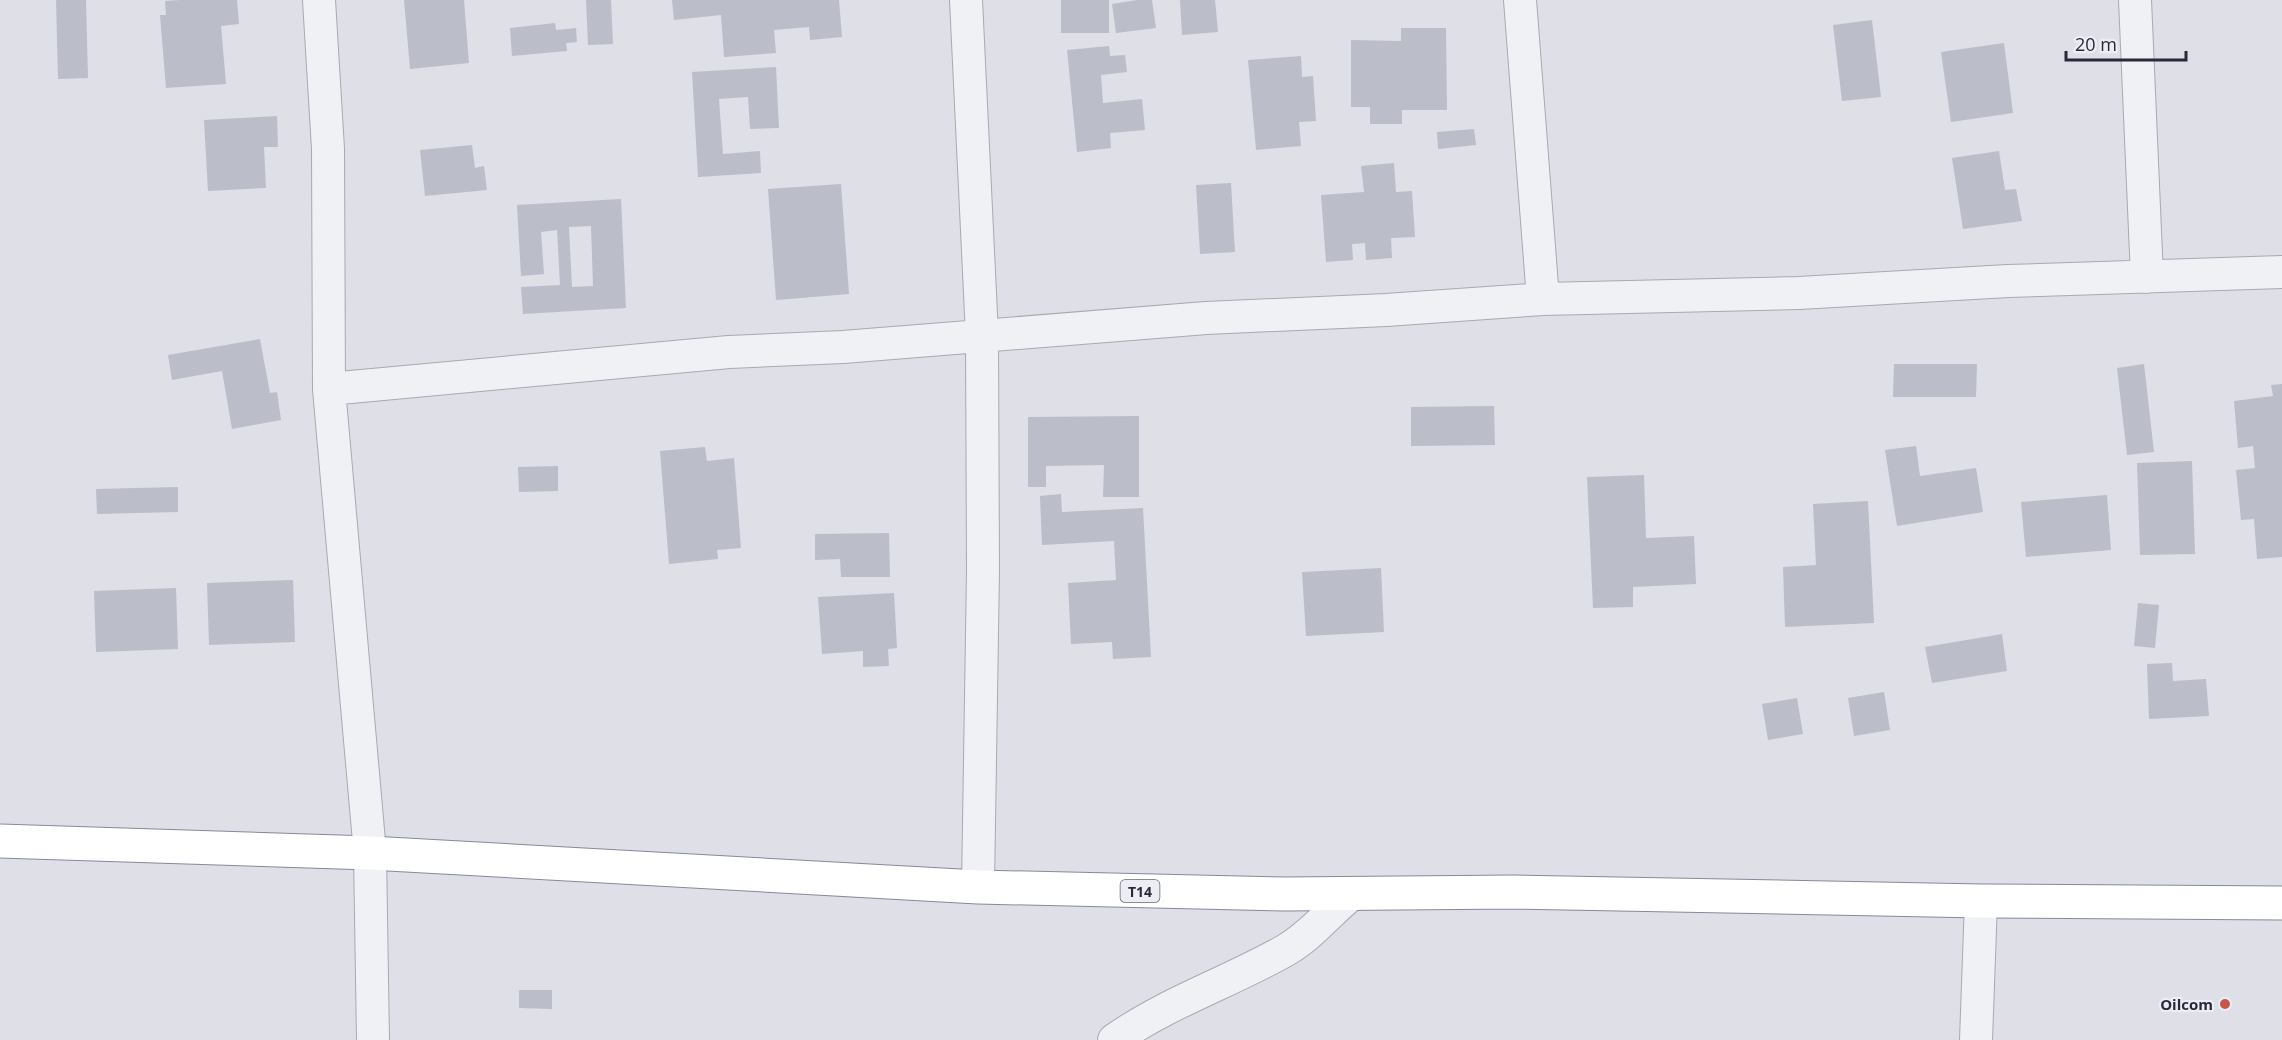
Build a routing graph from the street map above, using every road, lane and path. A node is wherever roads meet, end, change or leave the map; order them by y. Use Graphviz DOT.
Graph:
graph roads {
  1 [pos="319,0"];
  2 [pos="966,0"];
  3 [pos="1520,0"];
  4 [pos="2135,0"];
  5 [pos="2282,272"];
  6 [pos="2148,277"];
  7 [pos="1543,299"];
  8 [pos="982,335"];
  9 [pos="329,389"];
  10 [pos="0,841"];
  11 [pos="370,853"];
  12 [pos="978,887"];
  13 [pos="1353,893"];
  14 [pos="1981,901"];
  15 [pos="2282,903"];
  16 [pos="373,1040"];
  17 [pos="1114,1040"];
  18 [pos="1976,1040"];
  1 -- 9 [label="street"];
  2 -- 8 [label="street"];
  3 -- 7 [label="street"];
  4 -- 6 [label="street"];
  5 -- 6 [label="street"];
  6 -- 7 [label="street"];
  7 -- 8 [label="street"];
  8 -- 9 [label="street"];
  8 -- 12 [label="street"];
  9 -- 11 [label="street"];
  10 -- 11 [label="highway, T14"];
  11 -- 12 [label="highway, T14"];
  11 -- 16 [label="street"];
  12 -- 13 [label="highway, T14"];
  13 -- 14 [label="highway, T14"];
  13 -- 17 [label="street"];
  14 -- 15 [label="highway, T14"];
  14 -- 18 [label="street"];
}
